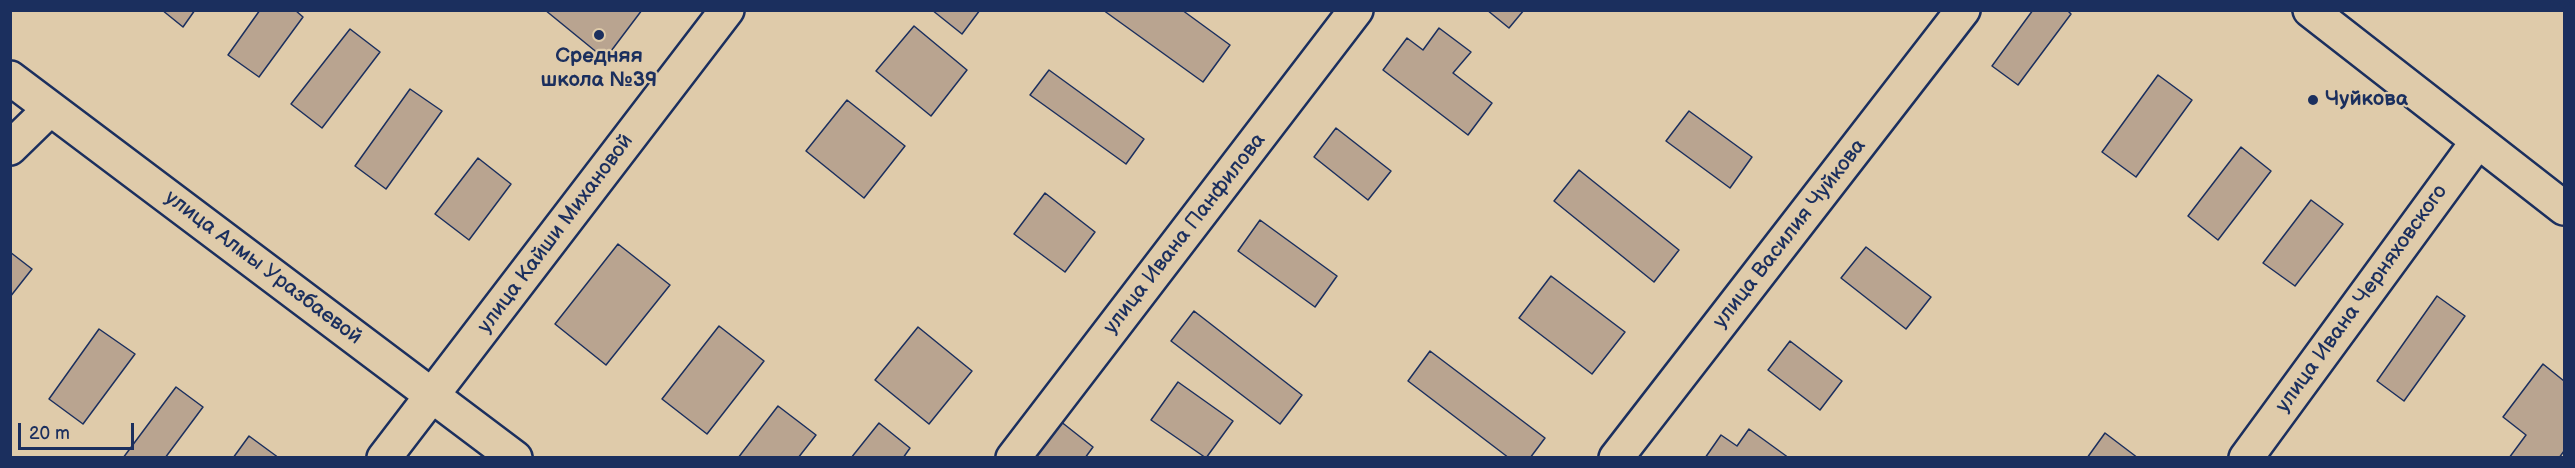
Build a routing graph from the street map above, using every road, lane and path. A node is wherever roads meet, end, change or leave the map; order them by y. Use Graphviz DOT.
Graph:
graph roads {
  1 [pos="727,10"];
  2 [pos="1356,10"];
  3 [pos="1963,10"];
  4 [pos="2310,10"];
  5 [pos="10,78"];
  6 [pos="50,109"];
  7 [pos="2478,141"];
  8 [pos="10,148"];
  9 [pos="2565,208"];
  10 [pos="433,395"];
  11 [pos="384,458"];
  12 [pos="515,458"];
  13 [pos="1013,458"];
  14 [pos="1616,458"];
  15 [pos="2246,458"];
  1 -- 10 [label="street, улица Кайши Михановой"];
  2 -- 13 [label="street, улица Ивана Панфилова"];
  3 -- 14 [label="street, улица Василия Чуйкова"];
  4 -- 7 [label="street"];
  5 -- 6 [label="street, улица Алмы Уразбаевой"];
  6 -- 8 [label="street"];
  6 -- 10 [label="street, улица Алмы Уразбаевой"];
  7 -- 9 [label="street"];
  7 -- 15 [label="street, улица Ивана Черняховского"];
  10 -- 11 [label="street, улица Кайши Михановой"];
  10 -- 12 [label="street, улица Алмы Уразбаевой"];
}
